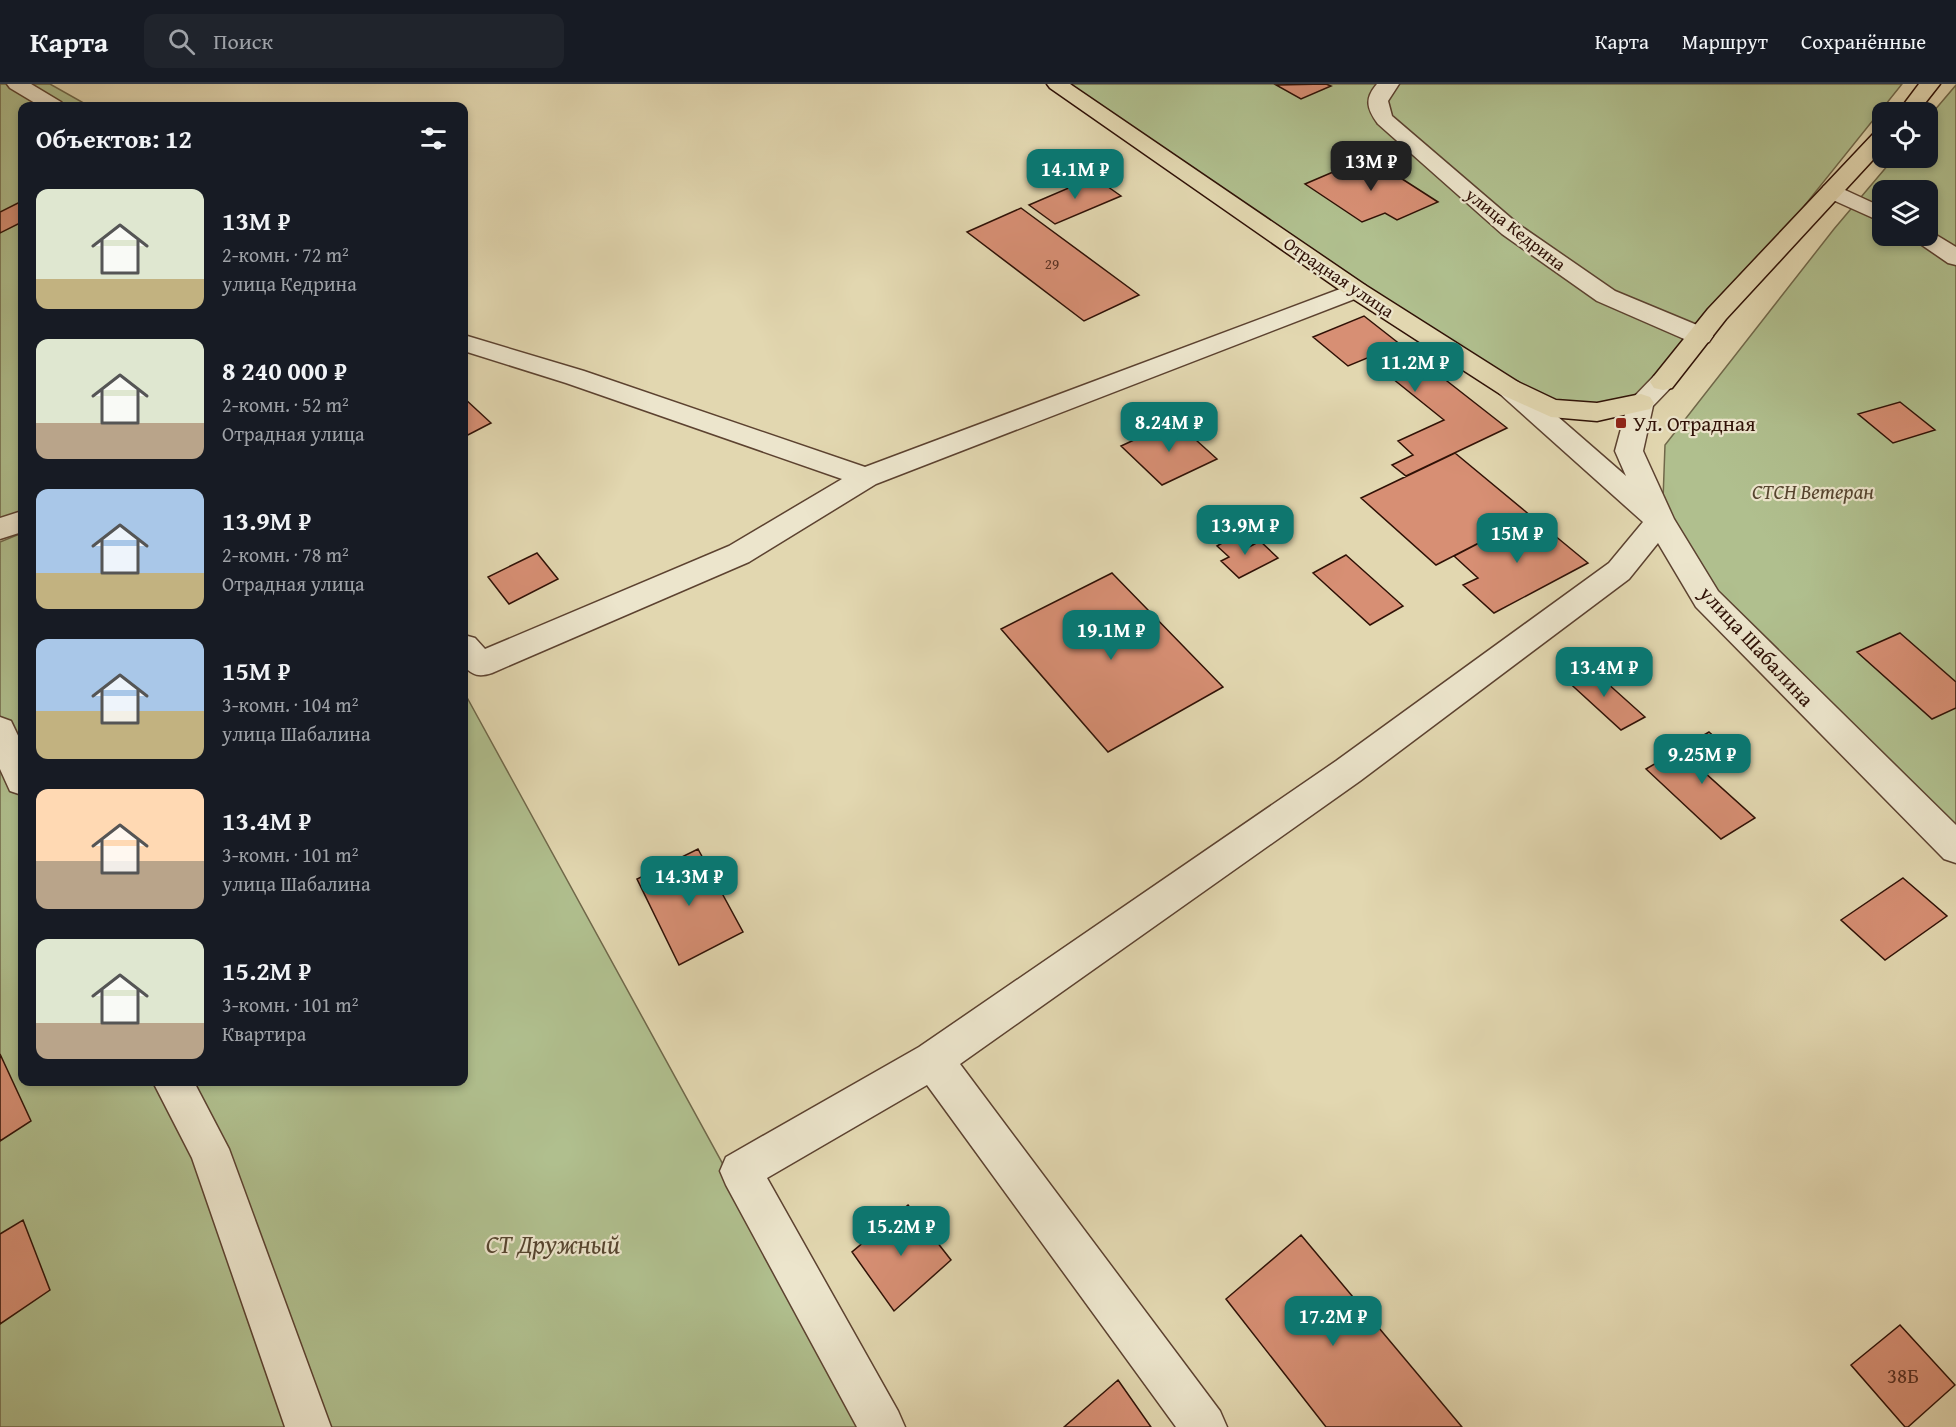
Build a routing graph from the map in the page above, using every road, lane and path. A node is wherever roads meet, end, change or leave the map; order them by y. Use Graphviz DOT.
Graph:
graph roads {
  1 [pos="17,84"];
  2 [pos="1057,84"];
  3 [pos="1389,84"];
  4 [pos="1930,84"];
  5 [pos="47,102"];
  6 [pos="1916,102"];
  7 [pos="1872,149"];
  8 [pos="1832,191"];
  9 [pos="1872,210"];
  10 [pos="1938,246"];
  11 [pos="1956,258"];
  12 [pos="1356,290"];
  13 [pos="1700,336"];
  14 [pos="468,344"];
  15 [pos="1663,382"];
  16 [pos="1509,388"];
  17 [pos="1641,403"];
  18 [pos="866,477"];
  19 [pos="1660,521"];
  20 [pos="18,522"];
  21 [pos="0,529"];
  22 [pos="468,651"];
  23 [pos="0,730"];
  24 [pos="18,772"];
  25 [pos="1956,848"];
  26 [pos="933,1060"];
  27 [pos="175,1086"];
  28 [pos="308,1427"];
  29 [pos="882,1427"];
  30 [pos="1204,1427"];
  1 -- 5 [label="street"];
  2 -- 12 [label="main road, Отрадная улица"];
  3 -- 13 [label="street, улица Кедрина"];
  4 -- 6 [label="main road"];
  7 -- 8 [label="main road"];
  8 -- 9 [label="street"];
  8 -- 13 [label="main road"];
  10 -- 11 [label="street"];
  12 -- 16 [label="main road, Отрадная улица"];
  12 -- 18 [label="street"];
  13 -- 15 [label="main road"];
  14 -- 18 [label="street"];
  15 -- 17 [label="street"];
  16 -- 17 [label="main road, Отрадная улица"];
  16 -- 19 [label="street"];
  17 -- 19 [label="street, улица Шабалина"];
  18 -- 22 [label="street"];
  19 -- 25 [label="street, улица Шабалина"];
  19 -- 26 [label="street"];
  20 -- 21 [label="street"];
  23 -- 24 [label="street"];
  26 -- 29 [label="street"];
  26 -- 30 [label="street"];
  27 -- 28 [label="street"];
}
